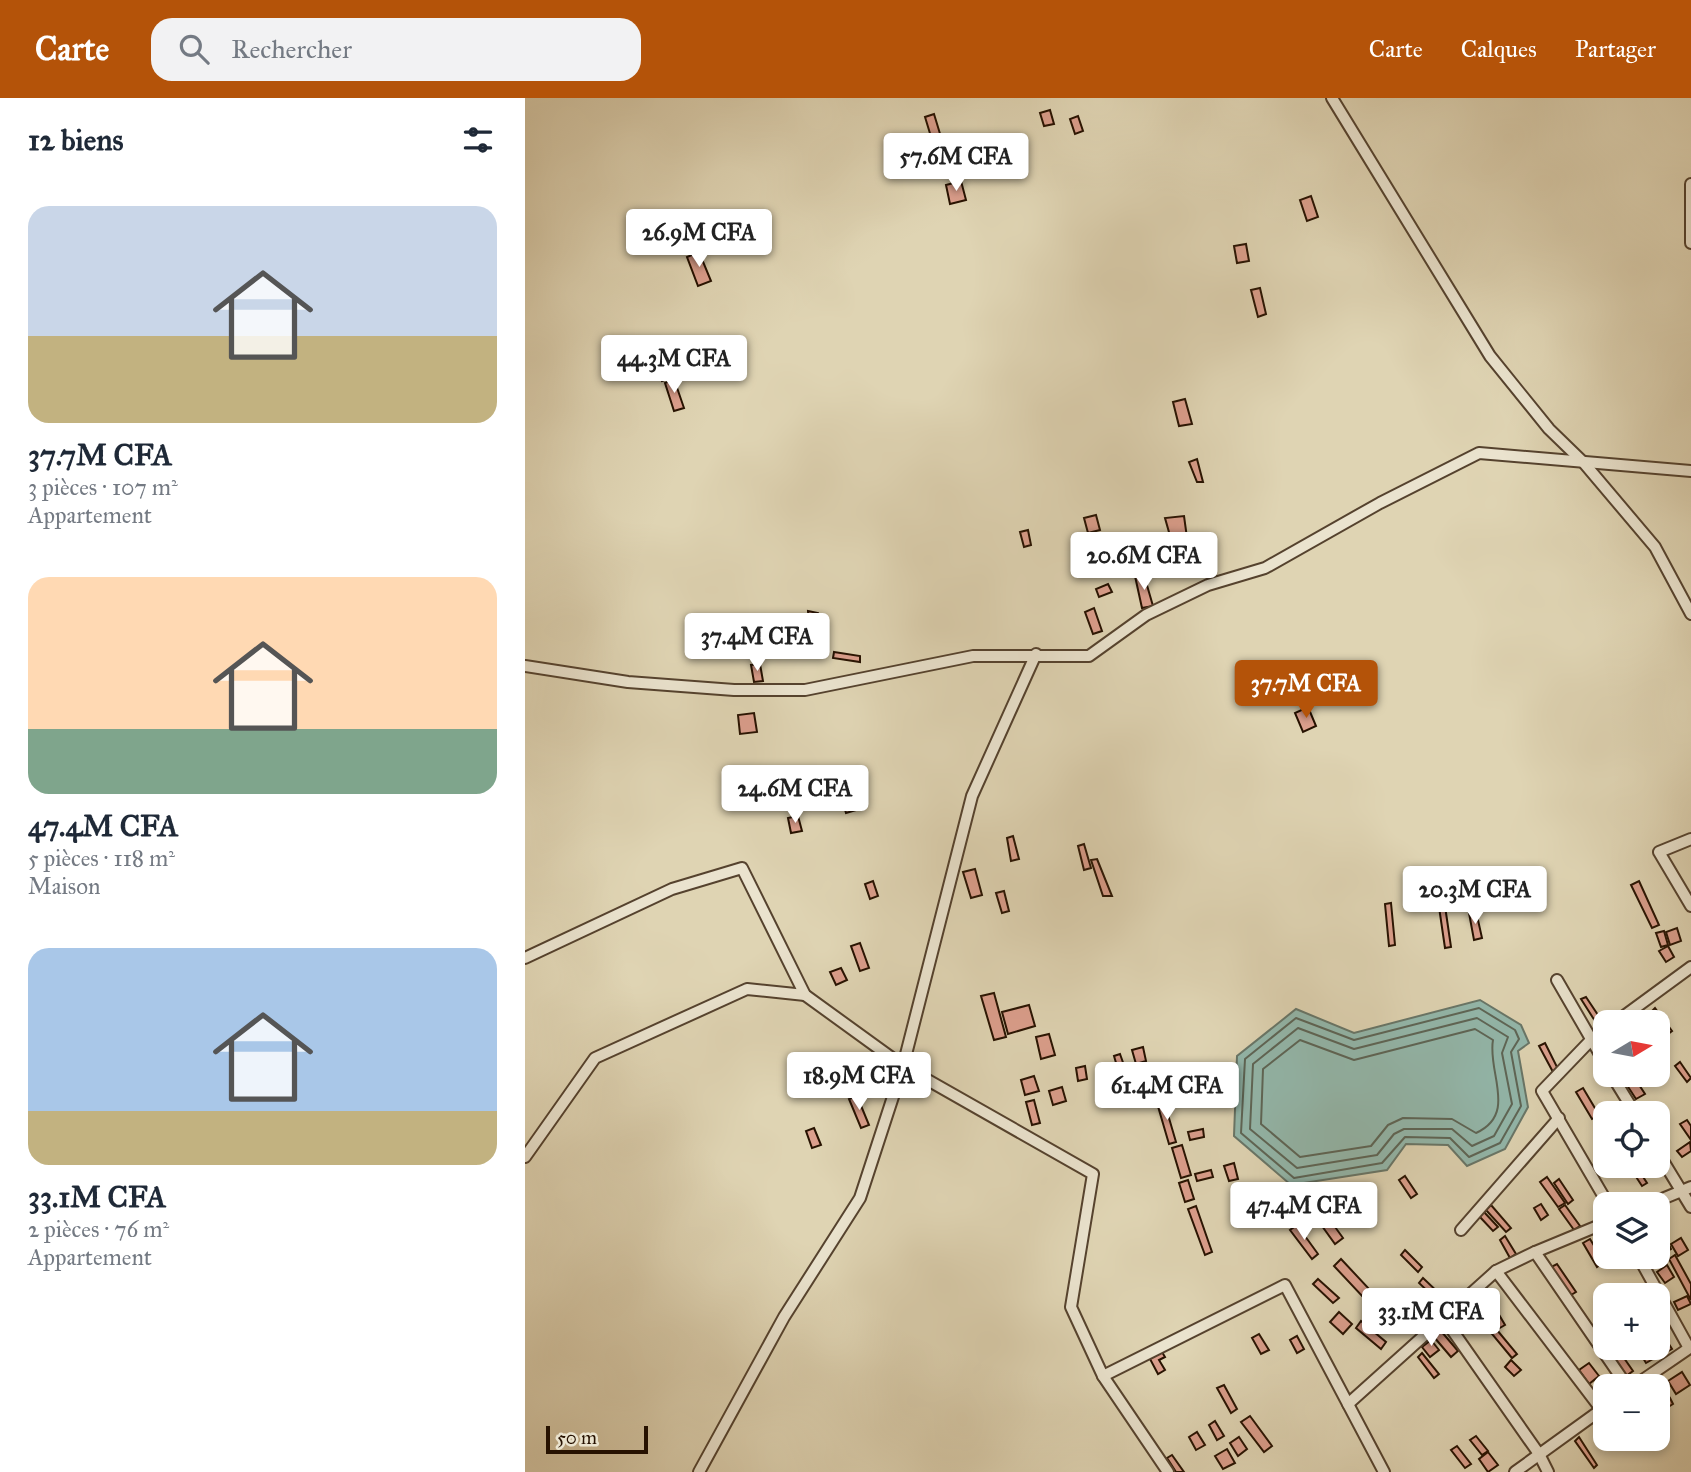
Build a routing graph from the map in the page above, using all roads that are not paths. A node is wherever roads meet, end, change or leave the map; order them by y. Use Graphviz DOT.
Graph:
graph roads {
  1 [pos="1332,98"];
  2 [pos="1691,184"];
  3 [pos="1691,243"];
  4 [pos="1584,463"];
  5 [pos="1691,471"];
  6 [pos="1691,614"];
  7 [pos="1035,654"];
  8 [pos="525,666"];
  9 [pos="1691,839"];
  10 [pos="1691,906"];
  11 [pos="525,958"];
  12 [pos="1691,967"];
  13 [pos="1557,980"];
  14 [pos="805,995"];
  15 [pos="1632,1010"];
  16 [pos="1591,1040"];
  17 [pos="1593,1043"];
  18 [pos="903,1066"];
  19 [pos="1559,1118"];
  20 [pos="525,1157"];
  21 [pos="1670,1168"];
  22 [pos="1686,1189"];
  23 [pos="1601,1192"];
  24 [pos="1691,1208"];
  25 [pos="1593,1228"];
  26 [pos="1461,1230"];
  27 [pos="1535,1251"];
  28 [pos="1645,1269"];
  29 [pos="1496,1271"];
  30 [pos="1443,1317"];
  31 [pos="1690,1348"];
  32 [pos="1619,1374"];
  33 [pos="1652,1374"];
  34 [pos="1103,1376"];
  35 [pos="1593,1395"];
  36 [pos="1348,1404"];
  37 [pos="1593,1415"];
  38 [pos="1539,1454"];
  39 [pos="699,1472"];
  40 [pos="1168,1472"];
  41 [pos="1384,1472"];
  42 [pos="1515,1472"];
  43 [pos="1548,1472"];
  1 -- 4 [label="street"];
  2 -- 3 [label="street"];
  4 -- 5 [label="street"];
  4 -- 6 [label="street"];
  4 -- 7 [label="street"];
  7 -- 8 [label="street"];
  7 -- 18 [label="street"];
  9 -- 10 [label="street"];
  11 -- 14 [label="street"];
  12 -- 15 [label="street"];
  13 -- 16 [label="street"];
  14 -- 18 [label="street"];
  14 -- 20 [label="street"];
  16 -- 17 [label="street"];
  16 -- 19 [label="street"];
  18 -- 34 [label="street"];
  18 -- 39 [label="street"];
  19 -- 23 [label="street"];
  19 -- 26 [label="street"];
  21 -- 22 [label="street"];
  22 -- 24 [label="street"];
  25 -- 27 [label="street"];
  27 -- 29 [label="street"];
  27 -- 32 [label="street"];
  28 -- 31 [label="street"];
  29 -- 30 [label="street"];
  29 -- 35 [label="street"];
  30 -- 36 [label="street"];
  30 -- 38 [label="street"];
  31 -- 33 [label="street"];
  34 -- 36 [label="street"];
  34 -- 40 [label="street"];
  36 -- 41 [label="street"];
  37 -- 38 [label="street"];
  38 -- 42 [label="street"];
  38 -- 43 [label="street"];
}
